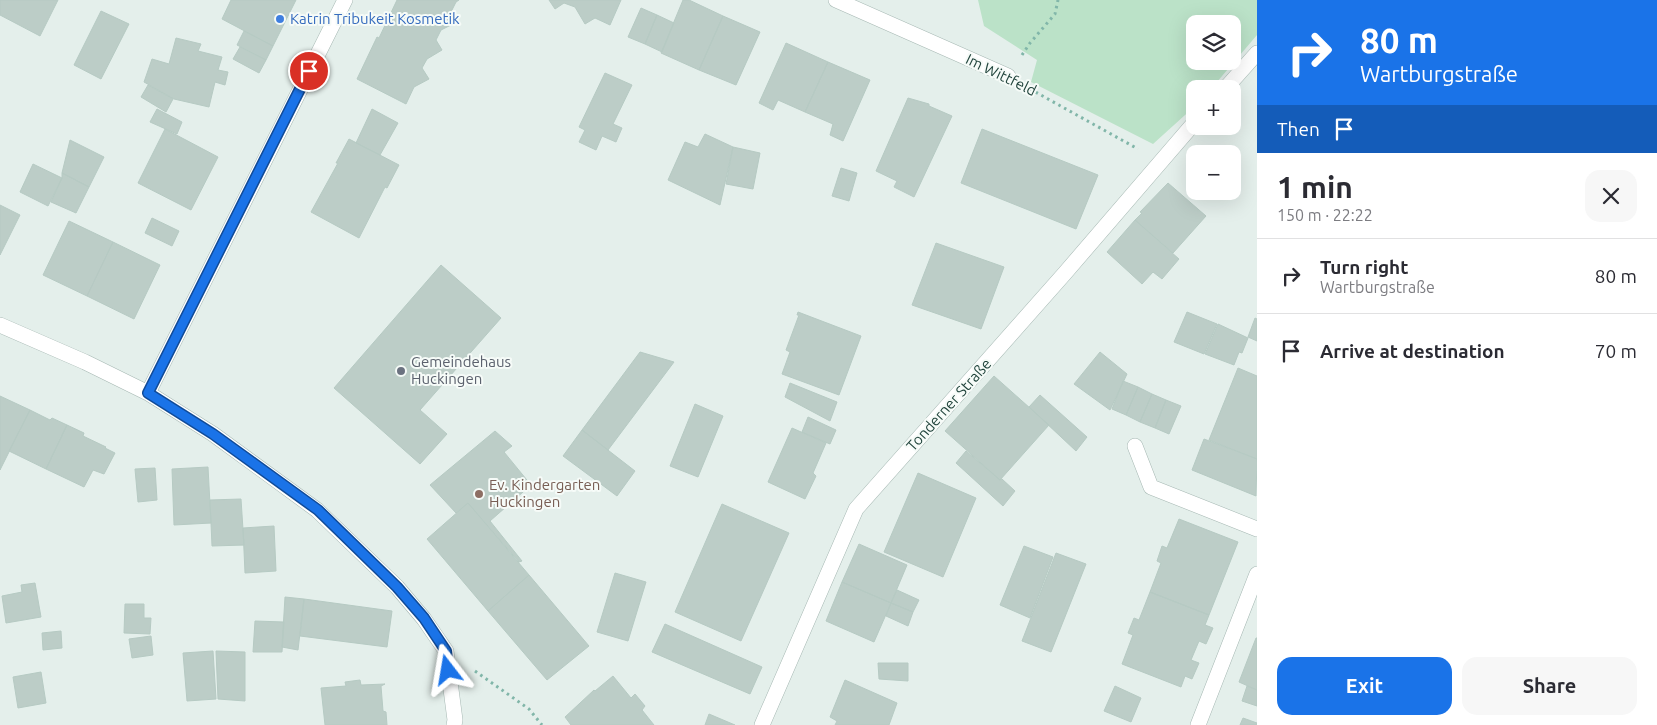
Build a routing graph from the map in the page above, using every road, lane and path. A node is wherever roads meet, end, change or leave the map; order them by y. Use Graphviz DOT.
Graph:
graph roads {
  1 [pos="345,0"];
  2 [pos="836,0"];
  3 [pos="1058,0"];
  4 [pos="1257,53"];
  5 [pos="1008,76"];
  6 [pos="1233,80"];
  7 [pos="1186,133"];
  8 [pos="1161,162"];
  9 [pos="0,325"];
  10 [pos="148,393"];
  11 [pos="1135,446"];
  12 [pos="1257,529"];
  13 [pos="1257,574"];
  14 [pos="446,651"];
  15 [pos="454,725"];
  16 [pos="542,725"];
  17 [pos="762,725"];
  18 [pos="1198,725"];
  1 -- 10 [label="street"];
  2 -- 5 [label="street, Im Wittfeld"];
  3 -- 5 [label="path"];
  4 -- 6 [label="street"];
  5 -- 8 [label="path, Im Wittfeld"];
  7 -- 8 [label="street, Tonderner Straße"];
  8 -- 17 [label="street, Tonderner Straße"];
  9 -- 10 [label="street"];
  10 -- 14 [label="street"];
  11 -- 12 [label="street"];
  13 -- 18 [label="street"];
  14 -- 15 [label="street"];
  14 -- 16 [label="path"];
}
